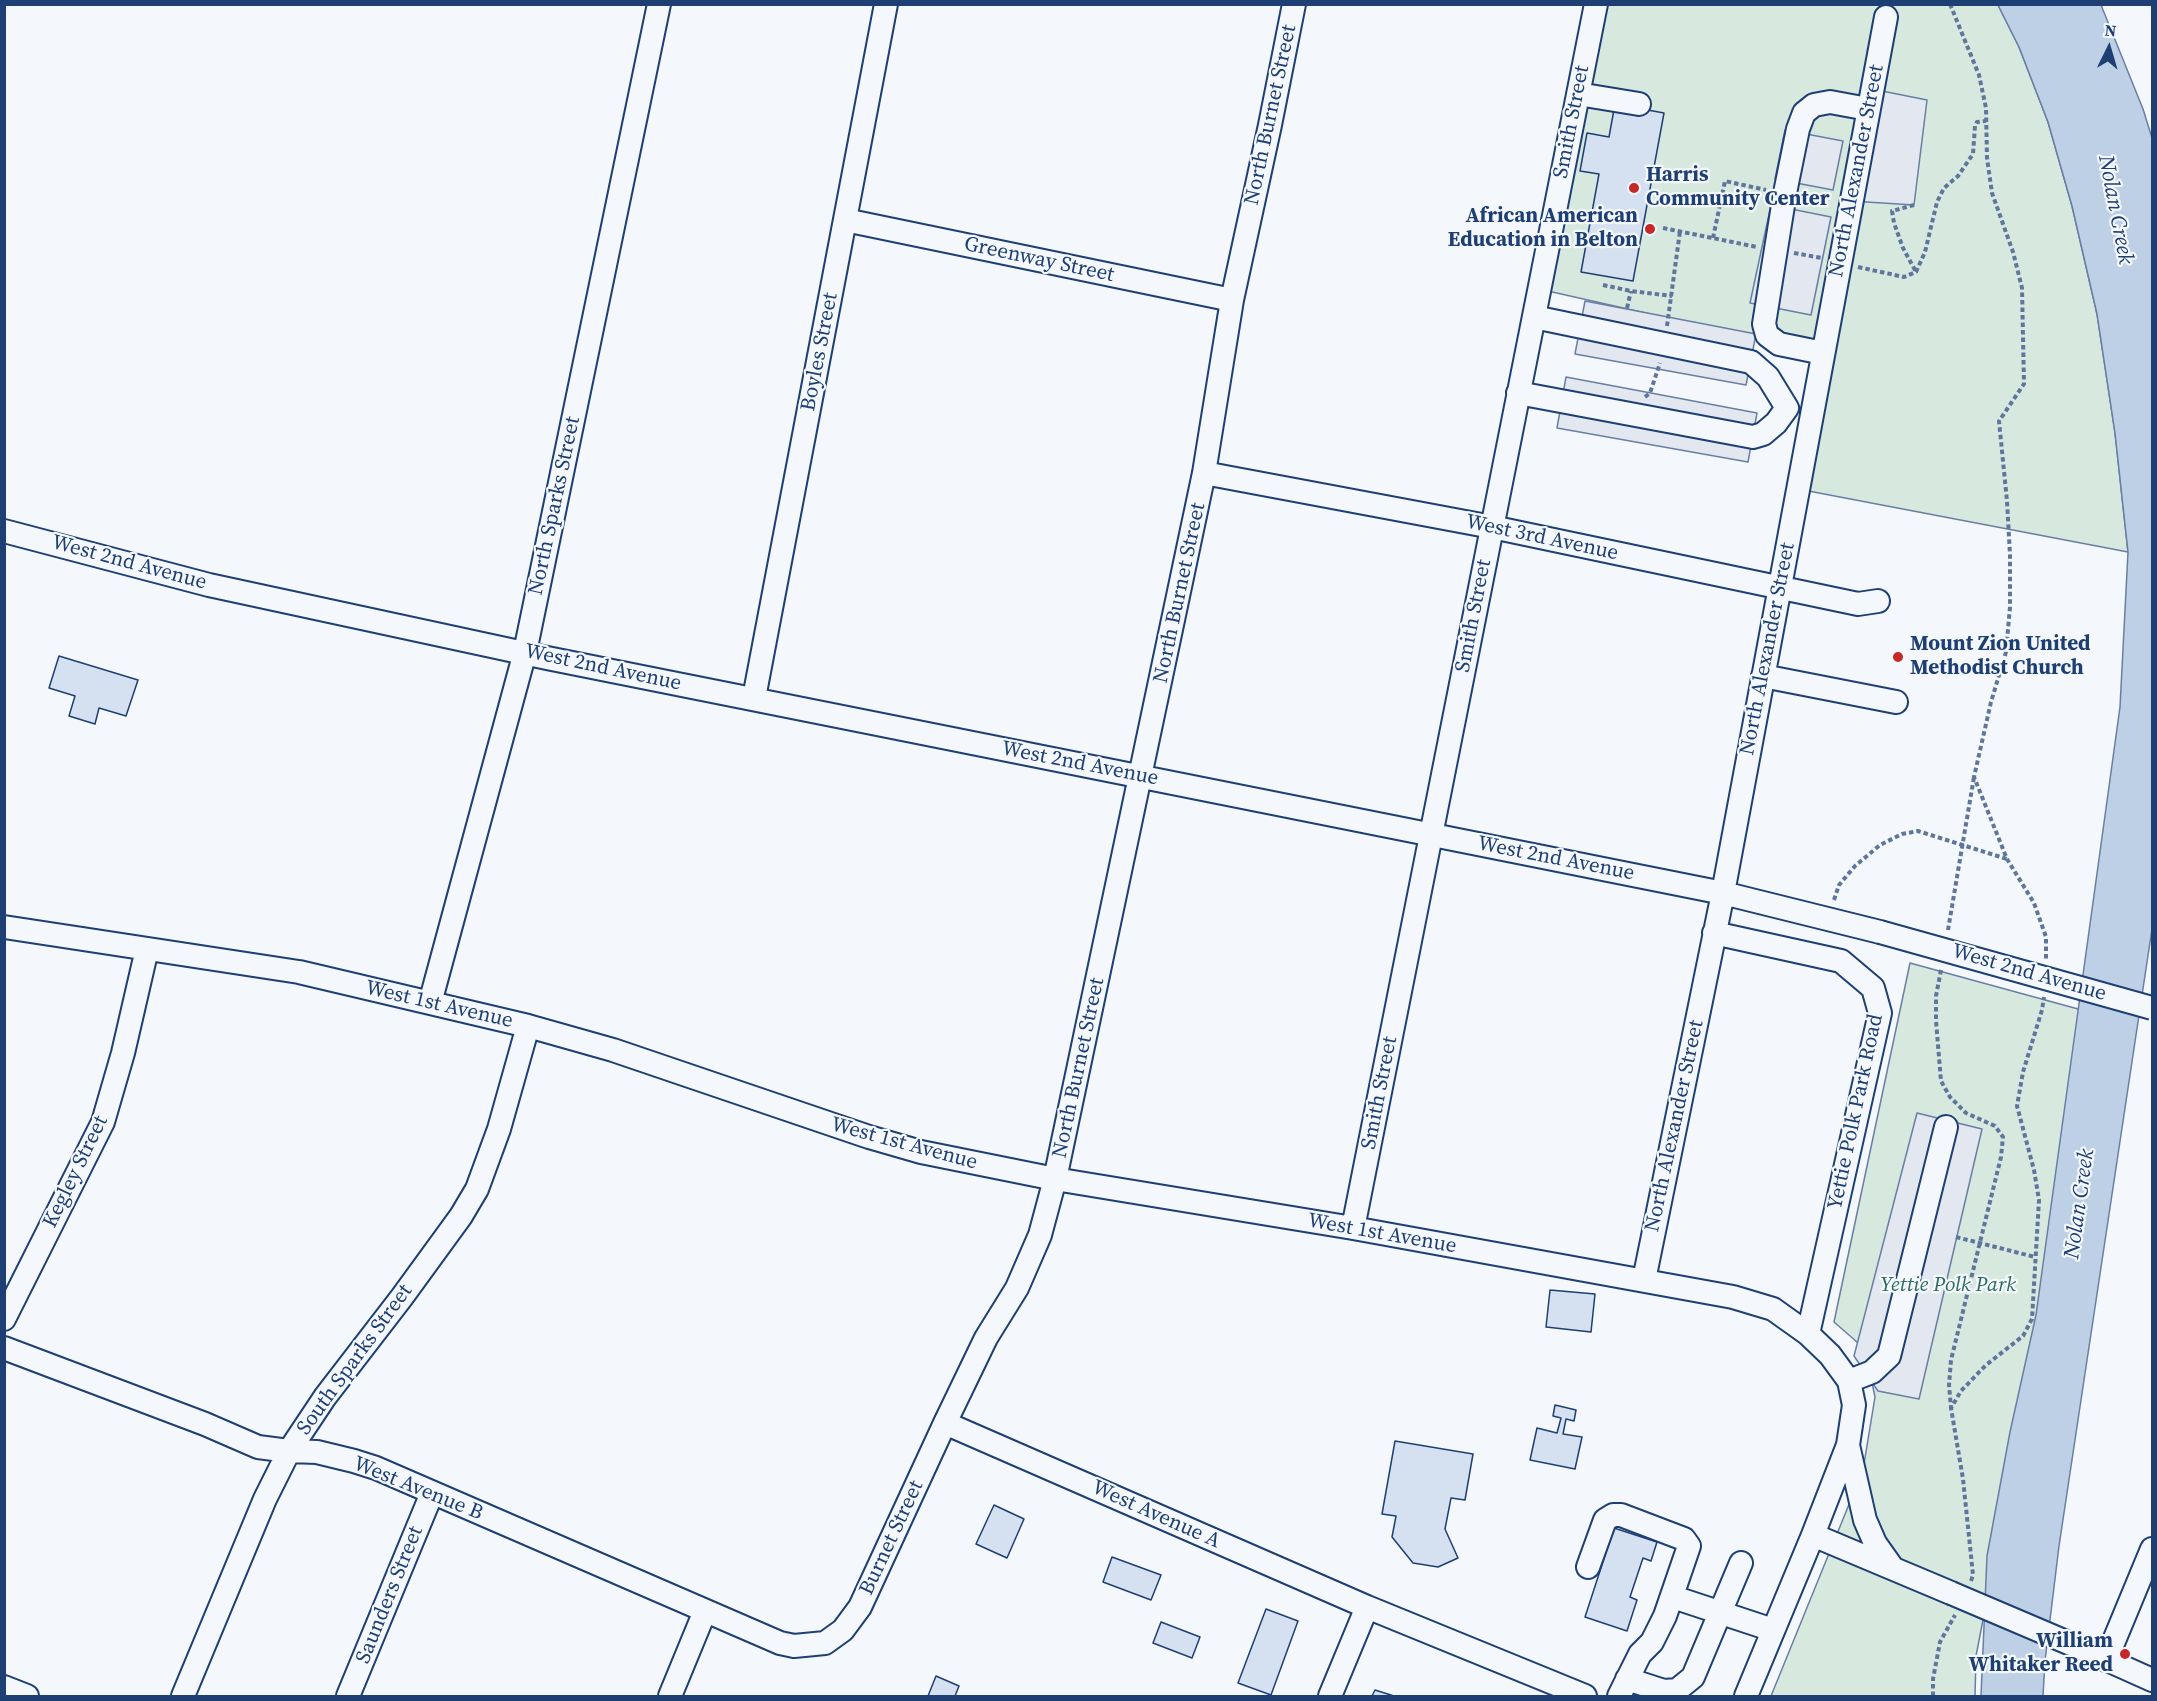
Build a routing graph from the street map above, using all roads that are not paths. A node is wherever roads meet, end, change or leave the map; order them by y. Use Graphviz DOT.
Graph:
graph roads {
  1 [pos="659,4"];
  2 [pos="886,4"];
  3 [pos="1294,4"];
  4 [pos="1596,4"];
  5 [pos="1886,17"];
  6 [pos="1578,94"];
  7 [pos="1640,104"];
  8 [pos="1868,110"];
  9 [pos="845,220"];
  10 [pos="1232,300"];
  11 [pos="1534,317"];
  12 [pos="1823,353"];
  13 [pos="1518,393"];
  14 [pos="1787,408"];
  15 [pos="1812,413"];
  16 [pos="1204,474"];
  17 [pos="1492,527"];
  18 [pos="4,531"];
  19 [pos="1780,587"];
  20 [pos="1878,602"];
  21 [pos="525,652"];
  22 [pos="1763,676"];
  23 [pos="754,698"];
  24 [pos="1896,702"];
  25 [pos="1141,776"];
  26 [pos="1431,834"];
  27 [pos="1723,893"];
  28 [pos="4,927"];
  29 [pos="1714,933"];
  30 [pos="147,949"];
  31 [pos="430,1003"];
  32 [pos="2152,1008"];
  33 [pos="528,1026"];
  34 [pos="1946,1127"];
  35 [pos="1055,1179"];
  36 [pos="1353,1228"];
  37 [pos="1644,1280"];
  38 [pos="4,1319"];
  39 [pos="1808,1334"];
  40 [pos="4,1348"];
  41 [pos="1849,1381"];
  42 [pos="945,1423"];
  43 [pos="1848,1445"];
  44 [pos="289,1451"];
  45 [pos="432,1493"];
  46 [pos="1813,1535"];
  47 [pos="2152,1549"];
  48 [pos="1741,1563"];
  49 [pos="1588,1567"];
  50 [pos="1892,1567"];
  51 [pos="1672,1597"];
  52 [pos="1367,1606"];
  53 [pos="705,1611"];
  54 [pos="1721,1613"];
  55 [pos="1773,1630"];
  56 [pos="825,1643"];
  57 [pos="2099,1657"];
  58 [pos="2152,1680"];
  59 [pos="4,1687"];
  60 [pos="1623,1688"];
  61 [pos="27,1696"];
  62 [pos="183,1696"];
  63 [pos="348,1696"];
  64 [pos="670,1696"];
  65 [pos="1330,1696"];
  66 [pos="1585,1696"];
  67 [pos="1746,1696"];
  1 -- 21 [label="street, North Sparks Street"];
  2 -- 9 [label="street, Boyles Street"];
  3 -- 10 [label="street, North Burnet Street"];
  4 -- 6 [label="street, Smith Street"];
  5 -- 8 [label="street, North Alexander Street"];
  6 -- 7 [label="street"];
  6 -- 11 [label="street, Smith Street"];
  8 -- 12 [label="street, North Alexander Street"];
  8 -- 12 [label="street"];
  9 -- 10 [label="street, Greenway Street"];
  9 -- 23 [label="street, Boyles Street"];
  10 -- 16 [label="street, North Burnet Street"];
  11 -- 13 [label="street, Smith Street"];
  11 -- 14 [label="street"];
  12 -- 15 [label="street, North Alexander Street"];
  13 -- 14 [label="street"];
  13 -- 17 [label="street, Smith Street"];
  14 -- 15 [label="street"];
  15 -- 19 [label="street, North Alexander Street"];
  16 -- 17 [label="street, West 3rd Avenue"];
  16 -- 25 [label="street, North Burnet Street"];
  17 -- 19 [label="street, West 3rd Avenue"];
  17 -- 26 [label="street, Smith Street"];
  18 -- 21 [label="street, West 2nd Avenue"];
  19 -- 20 [label="street, West 3rd Avenue"];
  19 -- 22 [label="street, North Alexander Street"];
  21 -- 23 [label="street, West 2nd Avenue"];
  21 -- 31 [label="street, North Sparks Street"];
  22 -- 24 [label="street"];
  22 -- 27 [label="street, North Alexander Street"];
  23 -- 25 [label="street, West 2nd Avenue"];
  25 -- 26 [label="street, West 2nd Avenue"];
  25 -- 35 [label="street, North Burnet Street"];
  26 -- 27 [label="street, West 2nd Avenue"];
  26 -- 36 [label="street, Smith Street"];
  27 -- 29 [label="street, North Alexander Street"];
  27 -- 32 [label="street, West 2nd Avenue, bridge"];
  28 -- 30 [label="street, West 1st Avenue"];
  29 -- 37 [label="street, North Alexander Street"];
  29 -- 39 [label="street, Yettie Polk Park Road"];
  30 -- 31 [label="street, West 1st Avenue"];
  30 -- 38 [label="street, Kegley Street"];
  31 -- 33 [label="street, West 1st Avenue"];
  33 -- 35 [label="street, West 1st Avenue"];
  33 -- 44 [label="street, South Sparks Street"];
  34 -- 41 [label="street"];
  35 -- 36 [label="street, West 1st Avenue"];
  35 -- 42 [label="street, North Burnet Street"];
  36 -- 37 [label="street, West 1st Avenue"];
  37 -- 39 [label="street, West 1st Avenue"];
  39 -- 41 [label="street, West 1st Avenue"];
  40 -- 44 [label="street, West Avenue B"];
  41 -- 43 [label="street"];
  42 -- 52 [label="street, West Avenue A"];
  42 -- 56 [label="street, Burnet Street"];
  43 -- 46 [label="street"];
  43 -- 50 [label="street"];
  44 -- 45 [label="street, West Avenue B"];
  44 -- 62 [label="street, South Sparks Street"];
  45 -- 53 [label="street, West Avenue B"];
  45 -- 63 [label="street, Saunders Street"];
  46 -- 50 [label="street"];
  46 -- 55 [label="street"];
  47 -- 57 [label="street"];
  48 -- 54 [label="street"];
  49 -- 51 [label="street"];
  50 -- 57 [label="street, bridge"];
  51 -- 54 [label="street"];
  51 -- 60 [label="street"];
  52 -- 65 [label="street"];
  52 -- 66 [label="street, West Avenue A"];
  53 -- 56 [label="street, West Avenue B"];
  53 -- 64 [label="street"];
  54 -- 55 [label="street"];
  54 -- 60 [label="street"];
  55 -- 67 [label="street"];
  57 -- 58 [label="street"];
  59 -- 61 [label="street"];
}
